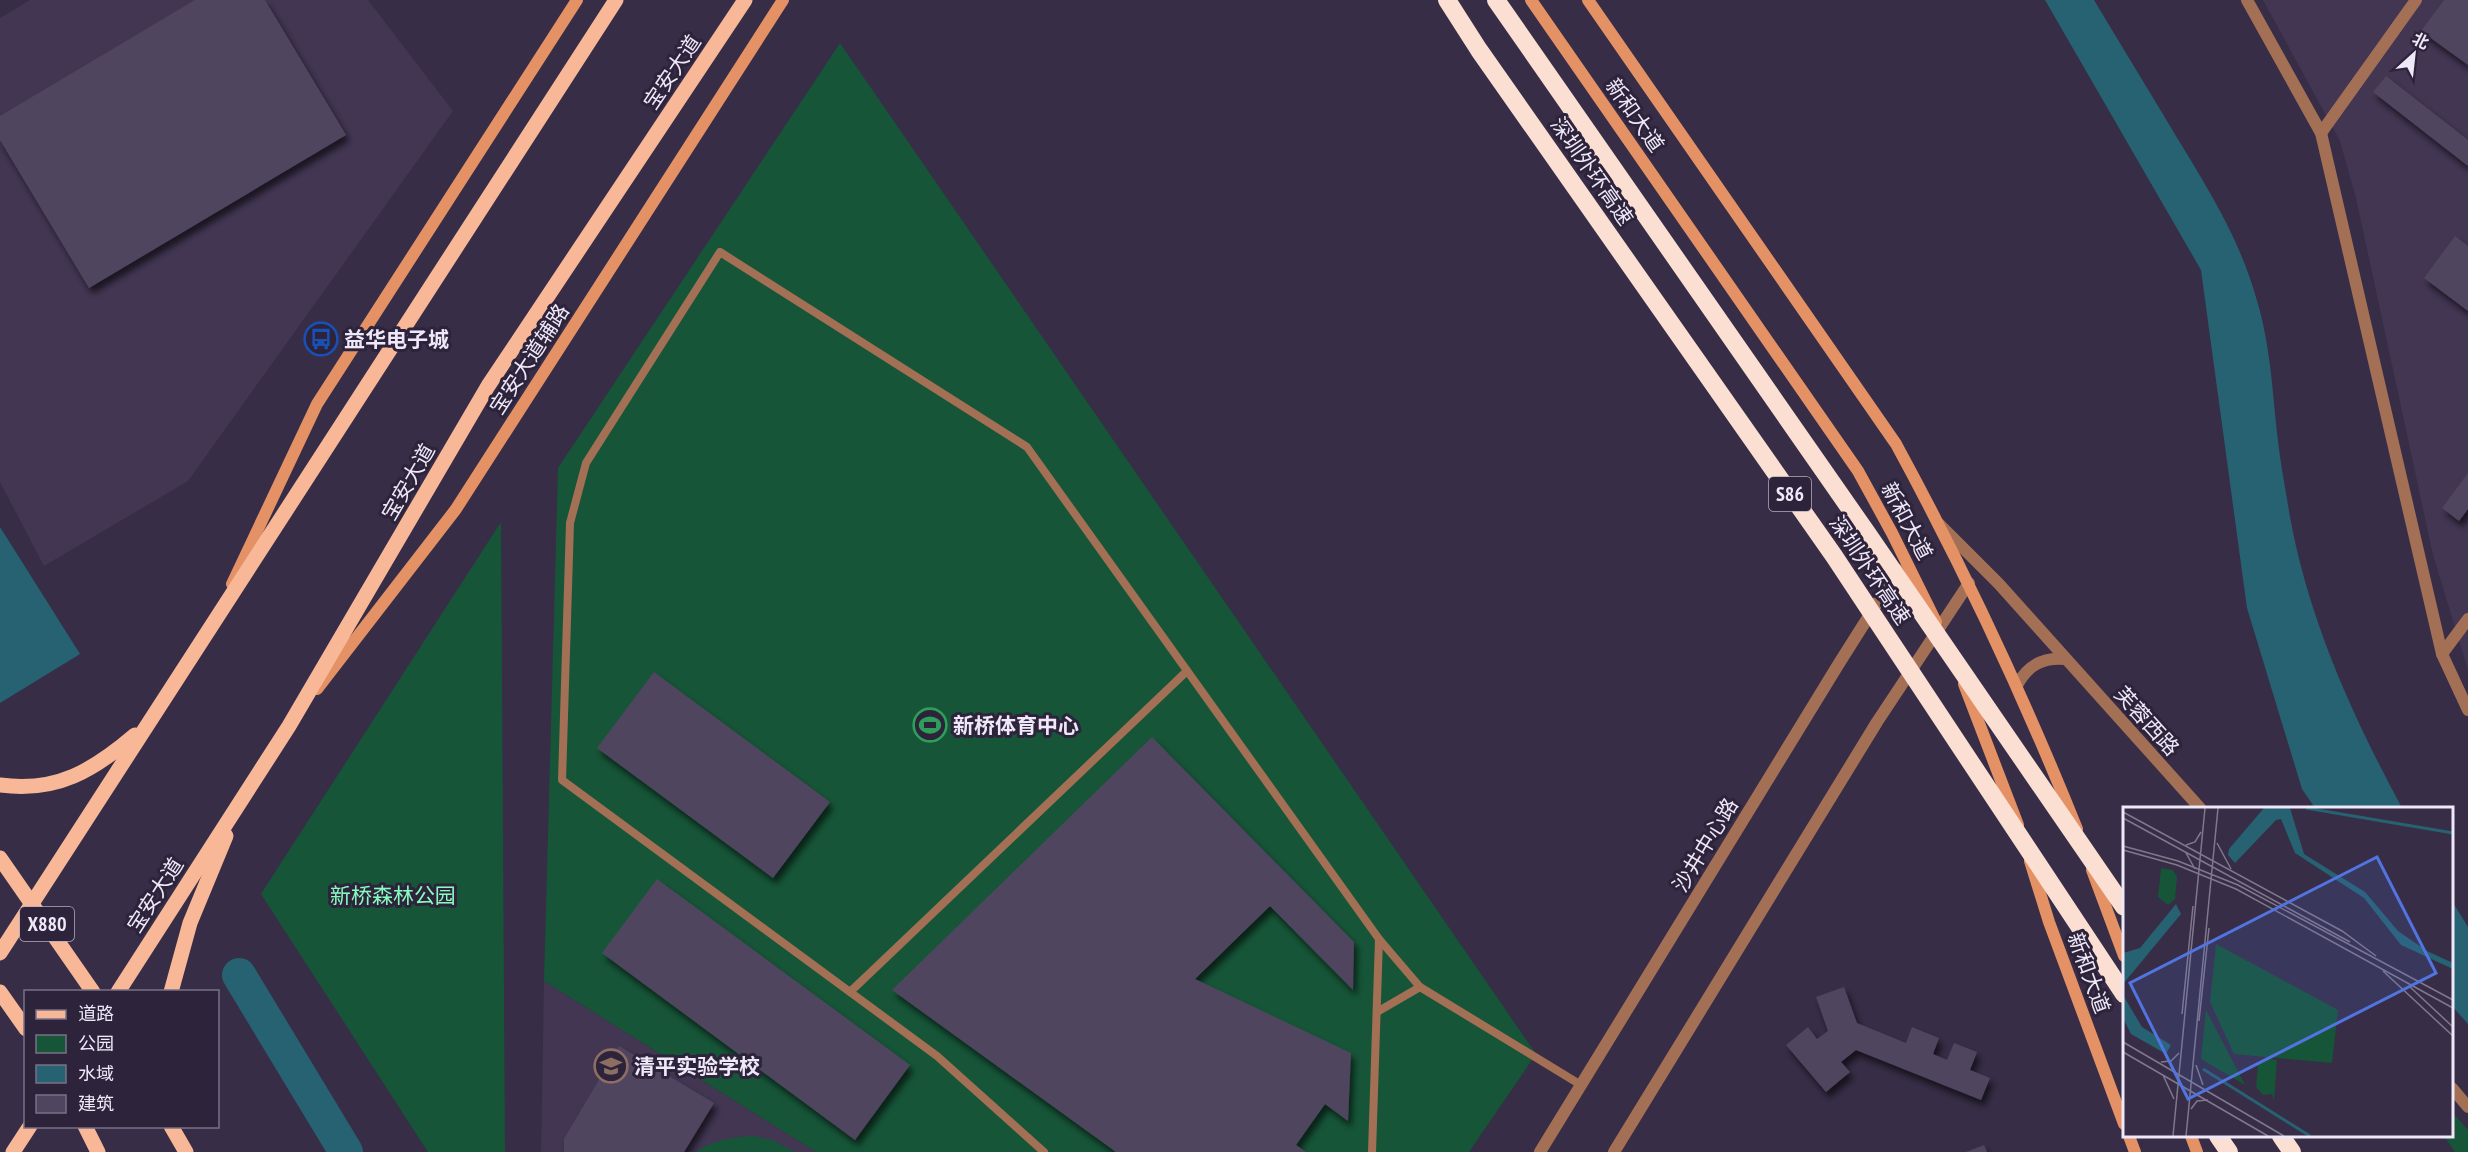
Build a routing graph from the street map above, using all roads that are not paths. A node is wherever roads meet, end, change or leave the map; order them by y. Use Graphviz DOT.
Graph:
graph roads {
  1 [pos="577,0"];
  2 [pos="616,0"];
  3 [pos="745,0"];
  4 [pos="783,0"];
  5 [pos="1447,0"];
  6 [pos="1496,0"];
  7 [pos="1532,0"];
  8 [pos="1588,0"];
  9 [pos="2247,0"];
  10 [pos="2416,0"];
  11 [pos="2321,133"];
  12 [pos="1939,524"];
  13 [pos="1905,559"];
  14 [pos="1969,583"];
  15 [pos="2468,619"];
  16 [pos="214,623"];
  17 [pos="1939,629"];
  18 [pos="2442,654"];
  19 [pos="2066,659"];
  20 [pos="1187,671"];
  21 [pos="2017,685"];
  22 [pos="2468,710"];
  23 [pos="149,723"];
  24 [pos="289,726"];
  25 [pos="0,785"];
  26 [pos="242,800"];
  27 [pos="2199,807"];
  28 [pos="0,858"];
  29 [pos="32,903"];
  30 [pos="2123,906"];
  31 [pos="1379,939"];
  32 [pos="0,953"];
  33 [pos="2123,953"];
  34 [pos="1420,987"];
  35 [pos="92,990"];
  36 [pos="118,990"];
  37 [pos="172,990"];
  38 [pos="0,992"];
  39 [pos="850,992"];
  40 [pos="2123,992"];
  41 [pos="1377,1012"];
  42 [pos="24,1026"];
  43 [pos="1581,1085"];
  44 [pos="2453,1091"];
  45 [pos="2468,1107"];
  46 [pos="2123,1121"];
  47 [pos="29,1128"];
  48 [pos="86,1128"];
  49 [pos="172,1128"];
  50 [pos="177,1128"];
  51 [pos="2129,1137"];
  52 [pos="2191,1137"];
  53 [pos="2219,1137"];
  54 [pos="2282,1137"];
  55 [pos="185,1150"];
  56 [pos="13,1152"];
  57 [pos="98,1152"];
  58 [pos="1044,1152"];
  59 [pos="1372,1152"];
  60 [pos="1540,1152"];
  61 [pos="1614,1152"];
  62 [pos="2135,1152"];
  63 [pos="2197,1152"];
  64 [pos="2229,1152"];
  65 [pos="2292,1152"];
  1 -- 16 [label="main road"];
  2 -- 16 [label="main road"];
  3 -- 24 [label="main road, 宝安大道"];
  4 -- 24 [label="main road, 宝安大道辅路"];
  5 -- 40 [label="highway, 深圳外环高速 / S86, bridge"];
  6 -- 30 [label="highway, 深圳外环高速 / S86, bridge"];
  7 -- 13 [label="main road, 新和大道"];
  8 -- 12 [label="main road, 新和大道"];
  9 -- 11 [label="street"];
  10 -- 11 [label="street"];
  11 -- 18 [label="street"];
  12 -- 14 [label="main road, 新和大道"];
  12 -- 19 [label="street, 芙蓉西路"];
  13 -- 17 [label="main road, 新和大道"];
  13 -- 43 [label="street, 沙井中心路"];
  14 -- 17 [label="street"];
  14 -- 21 [label="main road, 新和大道"];
  15 -- 18 [label="street"];
  16 -- 23 [label="main road"];
  17 -- 46 [label="main road, 新和大道"];
  17 -- 61 [label="street"];
  18 -- 22 [label="street"];
  19 -- 21 [label="street"];
  19 -- 27 [label="street, 芙蓉西路"];
  20 -- 31 [label="lane"];
  20 -- 39 [label="lane"];
  20 -- 39 [label="lane"];
  21 -- 33 [label="main road, 新和大道"];
  23 -- 25 [label="main road"];
  23 -- 29 [label="main road"];
  24 -- 26 [label="main road, 宝安大道"];
  26 -- 36 [label="main road, 宝安大道"];
  26 -- 37 [label="main road"];
  28 -- 29 [label="main road, X880"];
  29 -- 32 [label="main road"];
  29 -- 35 [label="main road, X880"];
  31 -- 34 [label="lane"];
  31 -- 41 [label="lane"];
  34 -- 41 [label="lane"];
  34 -- 43 [label="lane"];
  38 -- 42 [label="main road"];
  39 -- 58 [label="lane"];
  41 -- 59 [label="lane"];
  43 -- 60 [label="street, 沙井中心路"];
  44 -- 45 [label="street"];
  47 -- 56 [label="main road"];
  48 -- 57 [label="main road"];
  49 -- 55 [label="main road"];
  50 -- 55 [label="main road"];
  51 -- 62 [label="main road"];
  52 -- 63 [label="main road"];
  53 -- 64 [label="highway"];
  54 -- 65 [label="highway"];
}
